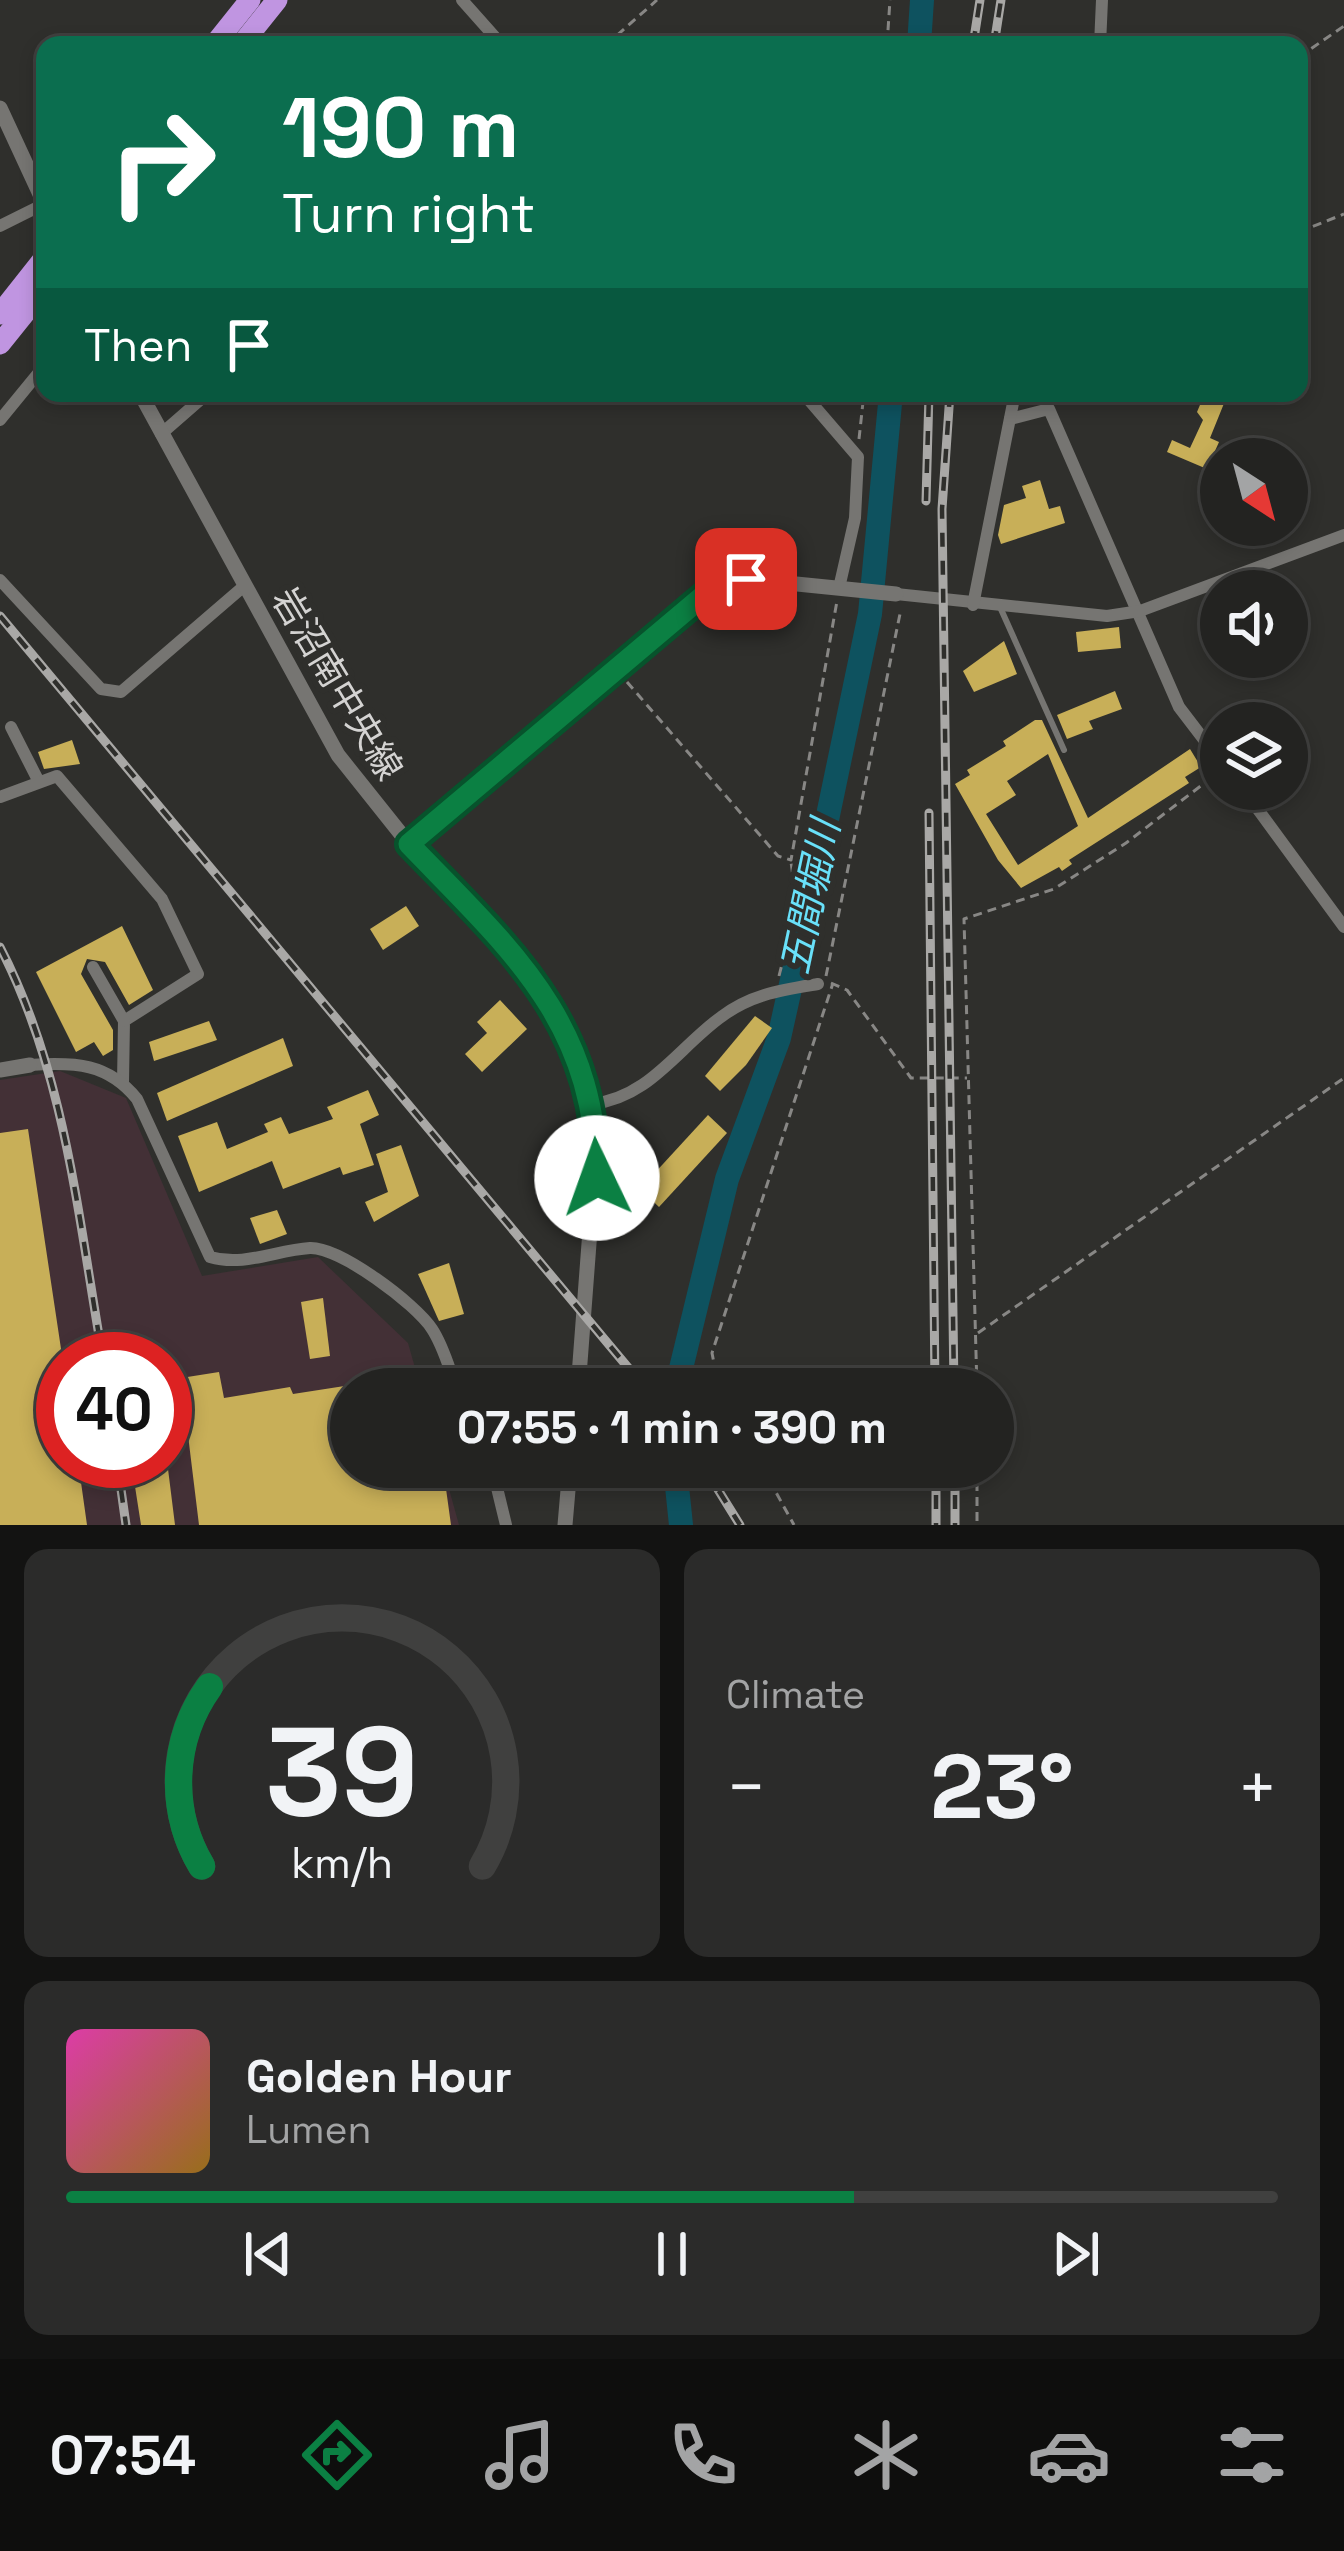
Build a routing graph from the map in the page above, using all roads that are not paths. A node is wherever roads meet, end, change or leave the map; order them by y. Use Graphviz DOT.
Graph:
graph roads {
  1 [pos="250,0"];
  2 [pos="277,0"];
  3 [pos="462,0"];
  4 [pos="1102,0"];
  5 [pos="221,36"];
  6 [pos="248,36"];
  7 [pos="494,36"];
  8 [pos="1100,36"];
  9 [pos="0,108"];
  10 [pos="36,185"];
  11 [pos="36,208"];
  12 [pos="0,226"];
  13 [pos="36,268"];
  14 [pos="36,299"];
  15 [pos="0,314"];
  16 [pos="0,344"];
  17 [pos="36,376"];
  18 [pos="145,402"];
  19 [pos="198,402"];
  20 [pos="810,402"];
  21 [pos="1013,402"];
  22 [pos="1010,419"];
  23 [pos="0,420"];
  24 [pos="161,434"];
  25 [pos="1344,536"];
  26 [pos="0,580"];
  27 [pos="243,587"];
  28 [pos="839,588"];
  29 [pos="901,595"];
  30 [pos="973,604"];
  31 [pos="1000,607"];
  32 [pos="1140,611"];
  33 [pos="10,728"];
  34 [pos="1200,736"];
  35 [pos="1064,750"];
  36 [pos="39,782"];
  37 [pos="0,796"];
  38 [pos="1258,810"];
  39 [pos="409,844"];
  40 [pos="1344,927"];
  41 [pos="93,967"];
  42 [pos="818,984"];
  43 [pos="124,1021"];
  44 [pos="30,1065"];
  45 [pos="0,1070"];
  46 [pos="123,1082"];
  47 [pos="592,1104"];
  48 [pos="448,1368"];
  49 [pos="580,1368"];
  50 [pos="496,1488"];
  51 [pos="568,1488"];
  52 [pos="506,1525"];
  53 [pos="565,1525"];
  1 -- 5 [label="highway"];
  2 -- 6 [label="highway"];
  3 -- 7 [label="street"];
  4 -- 8 [label="street"];
  9 -- 10 [label="street"];
  11 -- 12 [label="street"];
  13 -- 15 [label="highway"];
  14 -- 16 [label="highway"];
  17 -- 23 [label="street"];
  18 -- 24 [label="street, 岩沼南中央線"];
  19 -- 24 [label="street"];
  20 -- 28 [label="street"];
  21 -- 22 [label="street"];
  22 -- 30 [label="street"];
  22 -- 32 [label="street"];
  24 -- 27 [label="street, 岩沼南中央線"];
  25 -- 32 [label="street"];
  26 -- 27 [label="street"];
  27 -- 39 [label="street, 岩沼南中央線"];
  28 -- 29 [label="street"];
  28 -- 39 [label="street"];
  29 -- 30 [label="street"];
  30 -- 31 [label="street"];
  31 -- 32 [label="street"];
  31 -- 35 [label="lane"];
  32 -- 34 [label="street"];
  33 -- 36 [label="street"];
  36 -- 37 [label="street"];
  36 -- 43 [label="street"];
  38 -- 40 [label="street"];
  39 -- 47 [label="street, 岩沼南中央線"];
  41 -- 43 [label="street"];
  42 -- 47 [label="street"];
  43 -- 46 [label="street"];
  44 -- 45 [label="street"];
  44 -- 46 [label="street"];
  46 -- 48 [label="street"];
  47 -- 49 [label="street, 岩沼南中央線"];
  50 -- 52 [label="street"];
  51 -- 53 [label="street"];
}
